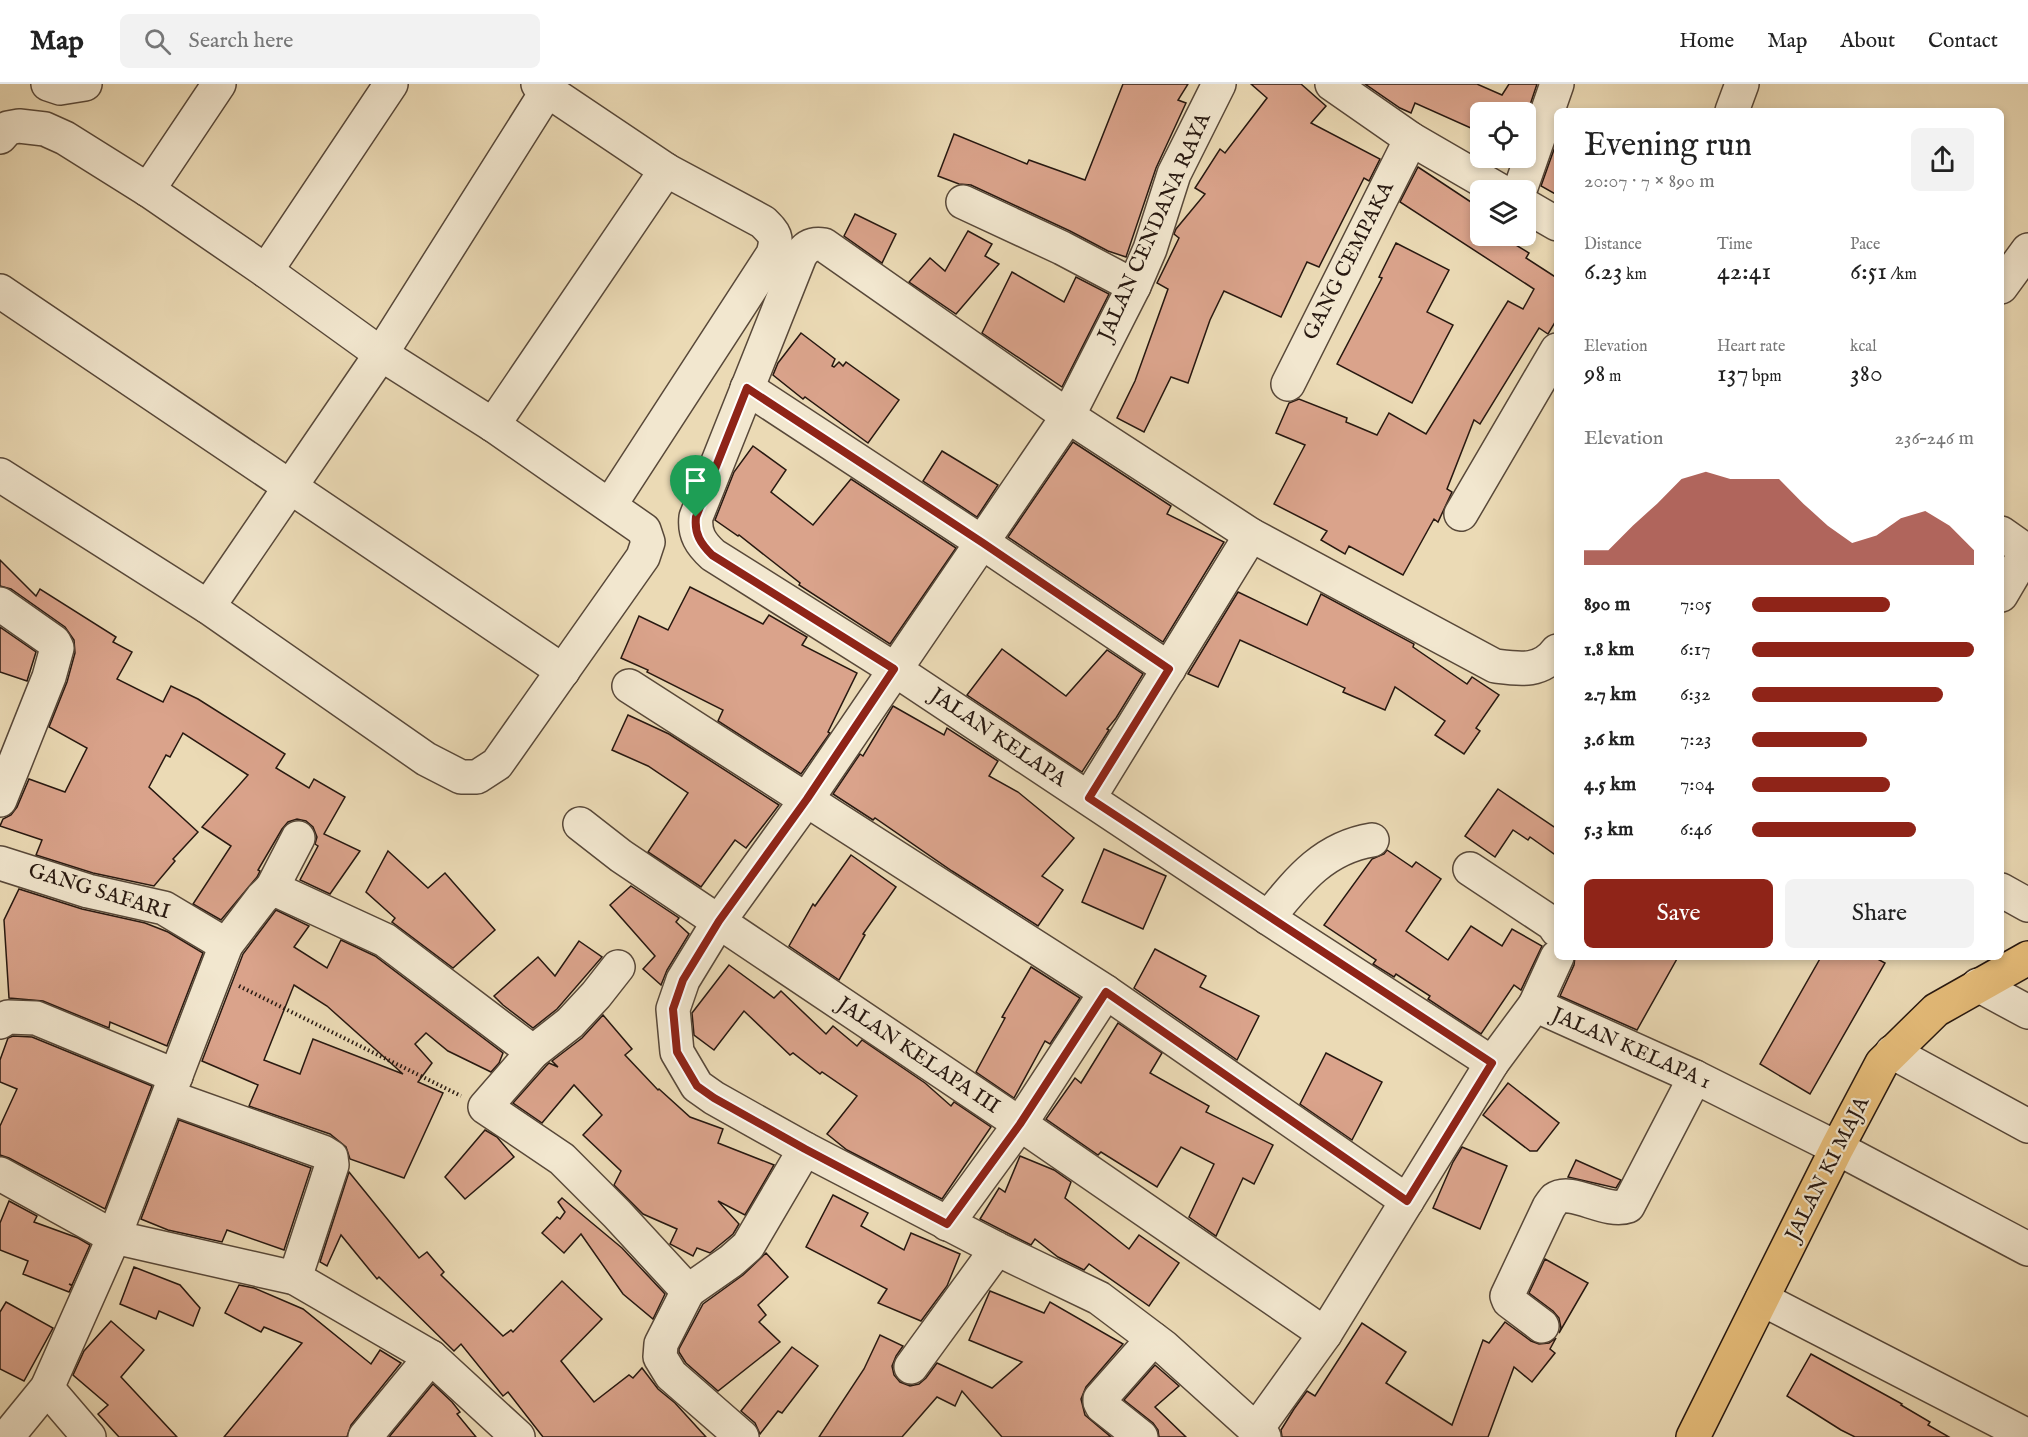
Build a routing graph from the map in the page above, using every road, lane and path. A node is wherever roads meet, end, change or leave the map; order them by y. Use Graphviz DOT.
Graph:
graph roads {
  1 [pos="48,84"];
  2 [pos="85,84"];
  3 [pos="219,84"];
  4 [pos="391,84"];
  5 [pos="1219,84"];
  6 [pos="1332,84"];
  7 [pos="1557,84"];
  8 [pos="1742,84"];
  9 [pos="543,88"];
  10 [pos="1733,108"];
  11 [pos="0,138"];
  12 [pos="1411,139"];
  13 [pos="666,170"];
  14 [pos="1482,180"];
  15 [pos="1523,180"];
  16 [pos="148,190"];
  17 [pos="963,202"];
  18 [pos="1536,212"];
  19 [pos="1554,222"];
  20 [pos="2026,257"];
  21 [pos="266,271"];
  22 [pos="2004,283"];
  23 [pos="1134,286"];
  24 [pos="0,291"];
  25 [pos="381,354"];
  26 [pos="1554,355"];
  27 [pos="1288,384"];
  28 [pos="747,388"];
  29 [pos="1068,416"];
  30 [pos="494,425"];
  31 [pos="0,475"];
  32 [pos="289,486"];
  33 [pos="610,504"];
  34 [pos="1461,514"];
  35 [pos="1251,535"];
  36 [pos="983,543"];
  37 [pos="2019,545"];
  38 [pos="2004,587"];
  39 [pos="0,604"];
  40 [pos="208,607"];
  41 [pos="1554,654"];
  42 [pos="894,669"];
  43 [pos="1169,669"];
  44 [pos="563,671"];
  45 [pos="629,686"];
  46 [pos="1089,798"];
  47 [pos="807,799"];
  48 [pos="0,800"];
  49 [pos="580,824"];
  50 [pos="298,838"];
  51 [pos="1372,840"];
  52 [pos="0,863"];
  53 [pos="1470,869"];
  54 [pos="272,888"];
  55 [pos="2004,892"];
  56 [pos="2028,905"];
  57 [pos="1268,918"];
  58 [pos="719,921"];
  59 [pos="1554,926"];
  60 [pos="2028,958"];
  61 [pos="220,959"];
  62 [pos="1556,960"];
  63 [pos="618,967"];
  64 [pos="1978,985"];
  65 [pos="1106,992"];
  66 [pos="1535,1005"];
  67 [pos="2028,1012"];
  68 [pos="0,1022"];
  69 [pos="533,1052"];
  70 [pos="1892,1052"];
  71 [pos="1492,1063"];
  72 [pos="1695,1077"];
  73 [pos="172,1087"];
  74 [pos="485,1107"];
  75 [pos="1020,1124"];
  76 [pos="2028,1126"];
  77 [pos="1837,1148"];
  78 [pos="805,1149"];
  79 [pos="0,1174"];
  80 [pos="1407,1201"];
  81 [pos="947,1224"];
  82 [pos="114,1237"];
  83 [pos="996,1249"];
  84 [pos="2028,1249"];
  85 [pos="295,1278"];
  86 [pos="688,1291"];
  87 [pos="1762,1299"];
  88 [pos="1542,1326"];
  89 [pos="1325,1334"];
  90 [pos="1153,1339"];
  91 [pos="431,1358"];
  92 [pos="911,1367"];
  93 [pos="46,1388"];
  94 [pos="1260,1434"];
  95 [pos="1702,1434"];
  96 [pos="2028,1436"];
  97 [pos="7,1437"];
  98 [pos="89,1437"];
  99 [pos="365,1437"];
  100 [pos="518,1437"];
  101 [pos="742,1437"];
  102 [pos="1141,1437"];
  1 -- 2 [label="street"];
  3 -- 16 [label="street"];
  4 -- 21 [label="street"];
  5 -- 23 [label="street, JALAN CENDANA RAYA"];
  6 -- 12 [label="street"];
  7 -- 15 [label="street"];
  8 -- 10 [label="street"];
  9 -- 13 [label="street"];
  9 -- 25 [label="street"];
  11 -- 16 [label="street"];
  12 -- 14 [label="street"];
  12 -- 27 [label="street, GANG CEMPAKA"];
  13 -- 30 [label="street"];
  13 -- 33 [label="street"];
  16 -- 21 [label="street"];
  17 -- 23 [label="street"];
  18 -- 19 [label="street"];
  20 -- 22 [label="street"];
  21 -- 25 [label="street"];
  23 -- 29 [label="street, JALAN CENDANA RAYA"];
  24 -- 32 [label="street"];
  25 -- 30 [label="street"];
  25 -- 32 [label="street"];
  26 -- 34 [label="street"];
  28 -- 29 [label="street"];
  28 -- 36 [label="street"];
  28 -- 42 [label="street, JALAN KELAPA"];
  29 -- 35 [label="street"];
  29 -- 36 [label="street, JALAN CENDANA RAYA"];
  30 -- 33 [label="street"];
  31 -- 40 [label="street"];
  32 -- 40 [label="street"];
  32 -- 44 [label="street"];
  33 -- 44 [label="street"];
  35 -- 41 [label="street"];
  35 -- 43 [label="street"];
  36 -- 42 [label="street, JALAN CENDANA RAYA"];
  36 -- 43 [label="street"];
  37 -- 38 [label="street"];
  39 -- 48 [label="street"];
  40 -- 44 [label="street"];
  42 -- 46 [label="street, JALAN KELAPA"];
  42 -- 47 [label="street, JALAN CENDANA RAYA"];
  43 -- 46 [label="street"];
  45 -- 47 [label="street"];
  46 -- 57 [label="street, JALAN KELAPA"];
  47 -- 58 [label="street, JALAN CENDANA RAYA"];
  47 -- 65 [label="street"];
  49 -- 58 [label="street, JALAN KELAPA III"];
  50 -- 54 [label="street"];
  51 -- 57 [label="street"];
  52 -- 61 [label="street, GANG SAFARI"];
  53 -- 59 [label="street"];
  54 -- 61 [label="street"];
  54 -- 69 [label="street"];
  55 -- 56 [label="street"];
  57 -- 71 [label="street, JALAN KELAPA"];
  58 -- 75 [label="street, JALAN KELAPA III"];
  58 -- 78 [label="street, JALAN CENDANA RAYA"];
  60 -- 64 [label="main road, JALAN KI MAJA"];
  61 -- 73 [label="street"];
  61 -- 74 [label="path"];
  62 -- 66 [label="street"];
  63 -- 69 [label="street"];
  64 -- 67 [label="street"];
  64 -- 70 [label="main road, JALAN KI MAJA"];
  65 -- 75 [label="street"];
  65 -- 80 [label="street"];
  66 -- 71 [label="street, JALAN KELAPA 1"];
  66 -- 72 [label="street, JALAN KELAPA 1"];
  68 -- 73 [label="street"];
  69 -- 74 [label="street"];
  70 -- 76 [label="street"];
  70 -- 77 [label="main road, JALAN KI MAJA"];
  71 -- 80 [label="street, JALAN KELAPA 1"];
  72 -- 77 [label="street, JALAN KELAPA 1"];
  72 -- 88 [label="street"];
  73 -- 82 [label="street"];
  73 -- 85 [label="street"];
  74 -- 86 [label="street"];
  75 -- 81 [label="street"];
  75 -- 89 [label="street, JALAN KELAPA III"];
  77 -- 84 [label="street, JALAN KELAPA 1"];
  77 -- 87 [label="main road, JALAN KI MAJA"];
  78 -- 81 [label="street"];
  78 -- 86 [label="street"];
  79 -- 82 [label="street"];
  80 -- 89 [label="street, JALAN KELAPA 1"];
  81 -- 83 [label="street"];
  82 -- 85 [label="street"];
  82 -- 93 [label="street"];
  83 -- 90 [label="street"];
  83 -- 92 [label="street"];
  85 -- 91 [label="street"];
  86 -- 101 [label="street"];
  87 -- 95 [label="main road, JALAN KI MAJA"];
  87 -- 96 [label="street"];
  89 -- 94 [label="street, JALAN KELAPA 1"];
  90 -- 94 [label="street"];
  90 -- 102 [label="street"];
  91 -- 99 [label="street"];
  91 -- 100 [label="street"];
  93 -- 97 [label="street"];
  93 -- 98 [label="street"];
}
